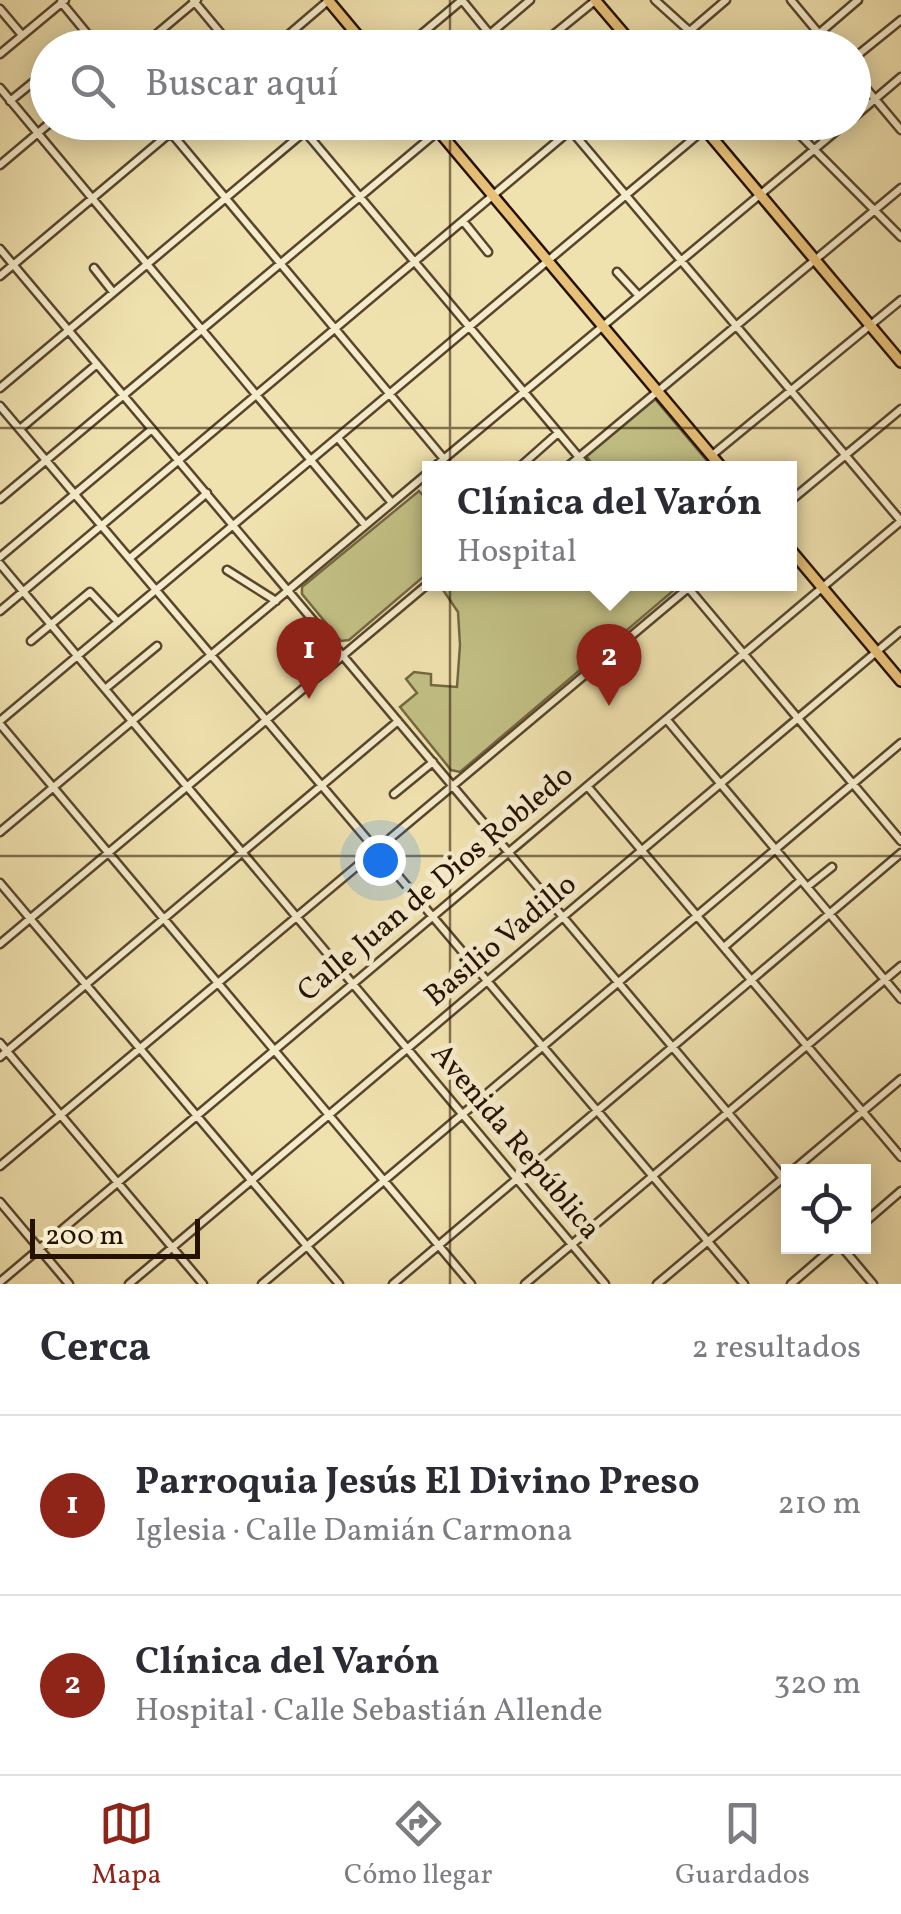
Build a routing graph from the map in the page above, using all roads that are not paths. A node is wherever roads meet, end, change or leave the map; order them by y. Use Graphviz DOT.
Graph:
graph roads {
  1 [pos="329,0"];
  2 [pos="462,0"];
  3 [pos="530,0"];
  4 [pos="596,0"];
  5 [pos="655,0"];
  6 [pos="726,0"];
  7 [pos="791,0"];
  8 [pos="858,0"];
  9 [pos="62,1"];
  10 [pos="195,1"];
  11 [pos="0,9"];
  12 [pos="901,20"];
  13 [pos="85,30"];
  14 [pos="161,30"];
  15 [pos="219,30"];
  16 [pos="294,30"];
  17 [pos="353,30"];
  18 [pos="426,30"];
  19 [pos="487,30"];
  20 [pos="495,30"];
  21 [pos="560,30"];
  22 [pos="621,30"];
  23 [pos="688,30"];
  24 [pos="690,30"];
  25 [pos="816,30"];
  26 [pos="823,30"];
  27 [pos="22,36"];
  28 [pos="871,44"];
  29 [pos="0,54"];
  30 [pos="901,77"];
  31 [pos="30,85"];
  32 [pos="0,88"];
  33 [pos="871,94"];
  34 [pos="875,99"];
  35 [pos="10,101"];
  36 [pos="871,102"];
  37 [pos="30,125"];
  38 [pos="901,130"];
  39 [pos="30,140"];
  40 [pos="43,140"];
  41 [pos="162,140"];
  42 [pos="177,140"];
  43 [pos="295,140"];
  44 [pos="311,140"];
  45 [pos="421,140"];
  46 [pos="446,140"];
  47 [pos="558,140"];
  48 [pos="578,140"];
  49 [pos="689,140"];
  50 [pos="718,140"];
  51 [pos="805,140"];
  52 [pos="826,140"];
  53 [pos="814,150"];
  54 [pos="2,160"];
  55 [pos="901,188"];
  56 [pos="492,195"];
  57 [pos="760,195"];
  58 [pos="626,196"];
  59 [pos="360,197"];
  60 [pos="92,198"];
  61 [pos="226,198"];
  62 [pos="874,210"];
  63 [pos="462,221"];
  64 [pos="901,237"];
  65 [pos="0,250"];
  66 [pos="488,252"];
  67 [pos="682,260"];
  68 [pos="814,260"];
  69 [pos="414,262"];
  70 [pos="548,262"];
  71 [pos="13,264"];
  72 [pos="147,264"];
  73 [pos="280,264"];
  74 [pos="94,268"];
  75 [pos="618,272"];
  76 [pos="0,276"];
  77 [pos="113,292"];
  78 [pos="639,296"];
  79 [pos="901,300"];
  80 [pos="603,326"];
  81 [pos="737,326"];
  82 [pos="870,326"];
  83 [pos="335,328"];
  84 [pos="470,328"];
  85 [pos="68,330"];
  86 [pos="202,330"];
  87 [pos="901,362"];
  88 [pos="97,364"];
  89 [pos="0,388"];
  90 [pos="790,390"];
  91 [pos="657,391"];
  92 [pos="524,392"];
  93 [pos="256,395"];
  94 [pos="390,395"];
  95 [pos="124,396"];
  96 [pos="0,406"];
  97 [pos="901,409"];
  98 [pos="20,429"];
  99 [pos="152,429"];
  100 [pos="558,433"];
  101 [pos="338,438"];
  102 [pos="845,455"];
  103 [pos="711,456"];
  104 [pos="579,458"];
  105 [pos="444,459"];
  106 [pos="47,460"];
  107 [pos="180,460"];
  108 [pos="311,461"];
  109 [pos="442,461"];
  110 [pos="526,461"];
  111 [pos="575,461"];
  112 [pos="582,461"];
  113 [pos="716,461"];
  114 [pos="422,478"];
  115 [pos="206,493"];
  116 [pos="75,494"];
  117 [pos="797,495"];
  118 [pos="0,499"];
  119 [pos="392,503"];
  120 [pos="901,521"];
  121 [pos="365,525"];
  122 [pos="102,526"];
  123 [pos="234,526"];
  124 [pos="0,557"];
  125 [pos="797,557"];
  126 [pos="130,558"];
  127 [pos="0,564"];
  128 [pos="228,570"];
  129 [pos="822,587"];
  130 [pos="422,589"];
  131 [pos="158,590"];
  132 [pos="289,590"];
  133 [pos="682,591"];
  134 [pos="694,591"];
  135 [pos="23,592"];
  136 [pos="276,601"];
  137 [pos="0,611"];
  138 [pos="118,622"];
  139 [pos="51,625"];
  140 [pos="901,631"];
  141 [pos="31,641"];
  142 [pos="158,646"];
  143 [pos="743,652"];
  144 [pos="876,652"];
  145 [pos="344,655"];
  146 [pos="78,656"];
  147 [pos="212,656"];
  148 [pos="901,681"];
  149 [pos="105,689"];
  150 [pos="798,718"];
  151 [pos="667,720"];
  152 [pos="266,721"];
  153 [pos="398,721"];
  154 [pos="132,722"];
  155 [pos="0,723"];
  156 [pos="901,743"];
  157 [pos="433,762"];
  158 [pos="853,783"];
  159 [pos="721,785"];
  160 [pos="321,786"];
  161 [pos="454,787"];
  162 [pos="588,787"];
  163 [pos="53,788"];
  164 [pos="188,788"];
  165 [pos="394,794"];
  166 [pos="0,832"];
  167 [pos="901,841"];
  168 [pos="776,850"];
  169 [pos="242,852"];
  170 [pos="377,852"];
  171 [pos="643,852"];
  172 [pos="901,852"];
  173 [pos="509,853"];
  174 [pos="107,854"];
  175 [pos="832,867"];
  176 [pos="0,884"];
  177 [pos="804,884"];
  178 [pos="830,915"];
  179 [pos="432,916"];
  180 [pos="698,916"];
  181 [pos="298,918"];
  182 [pos="564,918"];
  183 [pos="30,919"];
  184 [pos="163,920"];
  185 [pos="0,944"];
  186 [pos="724,947"];
  187 [pos="901,966"];
  188 [pos="751,980"];
  189 [pos="885,980"];
  190 [pos="352,982"];
  191 [pos="488,982"];
  192 [pos="619,983"];
  193 [pos="218,985"];
  194 [pos="86,986"];
  195 [pos="901,999"];
  196 [pos="0,1043"];
  197 [pos="806,1044"];
  198 [pos="672,1046"];
  199 [pos="542,1048"];
  200 [pos="408,1049"];
  201 [pos="141,1050"];
  202 [pos="274,1050"];
  203 [pos="4,1054"];
  204 [pos="901,1079"];
  205 [pos="727,1111"];
  206 [pos="862,1111"];
  207 [pos="596,1112"];
  208 [pos="196,1115"];
  209 [pos="463,1115"];
  210 [pos="62,1116"];
  211 [pos="329,1116"];
  212 [pos="901,1157"];
  213 [pos="803,1164"];
  214 [pos="0,1166"];
  215 [pos="781,1169"];
  216 [pos="650,1177"];
  217 [pos="516,1178"];
  218 [pos="252,1181"];
  219 [pos="384,1181"];
  220 [pos="118,1182"];
  221 [pos="781,1183"];
  222 [pos="901,1191"];
  223 [pos="0,1202"];
  224 [pos="871,1216"];
  225 [pos="707,1242"];
  226 [pos="572,1244"];
  227 [pos="307,1246"];
  228 [pos="439,1246"];
  229 [pos="172,1248"];
  230 [pos="40,1249"];
  231 [pos="828,1254"];
  232 [pos="845,1254"];
  233 [pos="0,1282"];
  234 [pos="69,1284"];
  235 [pos="130,1284"];
  236 [pos="203,1284"];
  237 [pos="262,1284"];
  238 [pos="339,1284"];
  239 [pos="393,1284"];
  240 [pos="471,1284"];
  241 [pos="525,1284"];
  242 [pos="605,1284"];
  243 [pos="657,1284"];
  244 [pos="744,1284"];
  245 [pos="791,1284"];
  246 [pos="873,1284"];
  1 -- 16 [label="street"];
  1 -- 17 [label="main road"];
  2 -- 18 [label="street"];
  2 -- 19 [label="street"];
  3 -- 20 [label="street"];
  4 -- 21 [label="street"];
  4 -- 22 [label="main road"];
  5 -- 23 [label="street"];
  6 -- 24 [label="street"];
  7 -- 25 [label="street"];
  8 -- 26 [label="street"];
  9 -- 13 [label="street"];
  9 -- 27 [label="street"];
  10 -- 14 [label="street"];
  10 -- 15 [label="street"];
  11 -- 27 [label="street"];
  12 -- 28 [label="street"];
  27 -- 29 [label="street"];
  30 -- 34 [label="street"];
  31 -- 35 [label="street"];
  32 -- 35 [label="street"];
  33 -- 34 [label="street"];
  34 -- 36 [label="street"];
  34 -- 38 [label="street"];
  35 -- 37 [label="street"];
  39 -- 54 [label="street"];
  40 -- 60 [label="street"];
  41 -- 60 [label="street"];
  42 -- 61 [label="street"];
  43 -- 61 [label="street"];
  44 -- 59 [label="street"];
  45 -- 59 [label="street"];
  46 -- 56 [label="main road"];
  47 -- 56 [label="street"];
  48 -- 58 [label="street"];
  49 -- 58 [label="street"];
  50 -- 57 [label="main road"];
  51 -- 53 [label="street"];
  52 -- 53 [label="street"];
  53 -- 57 [label="street"];
  53 -- 62 [label="street"];
  55 -- 62 [label="street"];
  56 -- 63 [label="street"];
  56 -- 70 [label="main road"];
  57 -- 67 [label="street"];
  57 -- 68 [label="main road"];
  58 -- 67 [label="street"];
  58 -- 70 [label="street"];
  59 -- 69 [label="street"];
  59 -- 73 [label="street"];
  60 -- 71 [label="street"];
  60 -- 72 [label="street"];
  61 -- 72 [label="street"];
  61 -- 73 [label="street"];
  62 -- 64 [label="street"];
  62 -- 68 [label="street"];
  63 -- 66 [label="street"];
  63 -- 69 [label="street"];
  65 -- 71 [label="street"];
  67 -- 78 [label="street"];
  67 -- 81 [label="street"];
  68 -- 81 [label="street"];
  68 -- 82 [label="main road"];
  69 -- 83 [label="street"];
  69 -- 84 [label="street"];
  70 -- 80 [label="main road"];
  70 -- 84 [label="street"];
  71 -- 76 [label="street"];
  71 -- 85 [label="street"];
  72 -- 77 [label="street"];
  72 -- 86 [label="street"];
  73 -- 83 [label="street"];
  73 -- 86 [label="street"];
  74 -- 77 [label="street"];
  75 -- 78 [label="street"];
  77 -- 85 [label="street"];
  78 -- 80 [label="street"];
  79 -- 82 [label="street"];
  80 -- 91 [label="main road"];
  80 -- 92 [label="street"];
  81 -- 90 [label="street"];
  81 -- 91 [label="street"];
  82 -- 87 [label="main road"];
  82 -- 90 [label="street"];
  83 -- 93 [label="street"];
  83 -- 94 [label="street"];
  84 -- 92 [label="street"];
  84 -- 94 [label="street"];
  85 -- 88 [label="street"];
  85 -- 89 [label="street"];
  86 -- 93 [label="street"];
  86 -- 95 [label="street"];
  88 -- 95 [label="street"];
  88 -- 98 [label="street"];
  90 -- 102 [label="street"];
  90 -- 103 [label="street"];
  91 -- 103 [label="main road"];
  91 -- 104 [label="street"];
  92 -- 100 [label="street"];
  92 -- 105 [label="street"];
  93 -- 107 [label="street"];
  93 -- 108 [label="street"];
  94 -- 101 [label="street"];
  94 -- 105 [label="street"];
  95 -- 99 [label="street"];
  95 -- 106 [label="street"];
  96 -- 98 [label="street"];
  97 -- 102 [label="street"];
  98 -- 106 [label="street"];
  99 -- 107 [label="street"];
  99 -- 116 [label="street"];
  100 -- 104 [label="street"];
  100 -- 110 [label="street"];
  101 -- 108 [label="street"];
  101 -- 119 [label="street"];
  102 -- 117 [label="street"];
  102 -- 120 [label="street"];
  103 -- 113 [label="main road"];
  104 -- 111 [label="street"];
  104 -- 112 [label="street"];
  105 -- 109 [label="street"];
  106 -- 116 [label="street"];
  106 -- 118 [label="street"];
  107 -- 115 [label="street"];
  107 -- 122 [label="street"];
  108 -- 121 [label="street"];
  108 -- 123 [label="street"];
  114 -- 119 [label="street"];
  115 -- 123 [label="street"];
  115 -- 126 [label="street"];
  116 -- 122 [label="street"];
  116 -- 124 [label="street"];
  119 -- 121 [label="street"];
  120 -- 129 [label="street, Calle Juan de Dios Robledo"];
  121 -- 132 [label="street"];
  122 -- 126 [label="street"];
  122 -- 135 [label="street"];
  123 -- 131 [label="street"];
  123 -- 132 [label="street"];
  125 -- 129 [label="main road"];
  126 -- 131 [label="street"];
  127 -- 135 [label="street, Avenida República"];
  128 -- 136 [label="street"];
  129 -- 143 [label="street, Calle Juan de Dios Robledo"];
  129 -- 144 [label="main road"];
  130 -- 145 [label="street"];
  131 -- 138 [label="street"];
  131 -- 147 [label="street"];
  132 -- 136 [label="street"];
  132 -- 145 [label="street"];
  133 -- 161 [label="street"];
  134 -- 143 [label="street"];
  135 -- 137 [label="street"];
  135 -- 139 [label="street, Avenida República"];
  136 -- 147 [label="street"];
  138 -- 139 [label="street"];
  138 -- 146 [label="street"];
  139 -- 141 [label="street"];
  139 -- 146 [label="street, Avenida República"];
  140 -- 144 [label="street, Basilio Vadillo"];
  142 -- 149 [label="street"];
  143 -- 150 [label="street"];
  143 -- 151 [label="street, Calle Juan de Dios Robledo"];
  144 -- 148 [label="main road"];
  144 -- 150 [label="street, Basilio Vadillo"];
  145 -- 152 [label="street"];
  145 -- 153 [label="street"];
  146 -- 149 [label="street, Avenida República"];
  146 -- 155 [label="street"];
  147 -- 152 [label="street"];
  147 -- 154 [label="street"];
  149 -- 154 [label="street, Avenida República"];
  150 -- 158 [label="street"];
  150 -- 159 [label="street, Basilio Vadillo"];
  151 -- 159 [label="street"];
  151 -- 162 [label="street, Calle Juan de Dios Robledo"];
  152 -- 160 [label="street"];
  152 -- 164 [label="street"];
  153 -- 157 [label="street"];
  153 -- 160 [label="street"];
  154 -- 163 [label="street"];
  154 -- 164 [label="street, Avenida República"];
  155 -- 163 [label="street"];
  156 -- 158 [label="street"];
  157 -- 161 [label="street"];
  157 -- 165 [label="street"];
  158 -- 167 [label="street"];
  158 -- 168 [label="street"];
  159 -- 168 [label="street"];
  159 -- 171 [label="street, Basilio Vadillo"];
  160 -- 169 [label="street"];
  160 -- 170 [label="street"];
  161 -- 170 [label="street"];
  161 -- 173 [label="street"];
  162 -- 171 [label="street"];
  162 -- 173 [label="street, Calle Juan de Dios Robledo"];
  163 -- 166 [label="street"];
  163 -- 174 [label="street"];
  164 -- 169 [label="street, Avenida República"];
  164 -- 174 [label="street"];
  168 -- 177 [label="street"];
  168 -- 180 [label="street"];
  169 -- 181 [label="street, Avenida República"];
  169 -- 184 [label="street"];
  170 -- 179 [label="street"];
  170 -- 181 [label="street"];
  171 -- 180 [label="street"];
  171 -- 182 [label="street, Basilio Vadillo"];
  172 -- 178 [label="street"];
  173 -- 179 [label="street, Calle Juan de Dios Robledo"];
  173 -- 182 [label="street"];
  174 -- 183 [label="street"];
  174 -- 184 [label="street"];
  175 -- 177 [label="street"];
  176 -- 183 [label="street"];
  177 -- 178 [label="street"];
  177 -- 186 [label="street"];
  178 -- 188 [label="street"];
  178 -- 189 [label="street"];
  179 -- 190 [label="street, Calle Juan de Dios Robledo"];
  179 -- 191 [label="street"];
  180 -- 186 [label="street"];
  180 -- 192 [label="street"];
  181 -- 190 [label="street, Avenida República"];
  181 -- 193 [label="street"];
  182 -- 191 [label="street, Basilio Vadillo"];
  182 -- 192 [label="street"];
  183 -- 185 [label="street"];
  183 -- 194 [label="street"];
  184 -- 193 [label="street"];
  184 -- 194 [label="street"];
  186 -- 188 [label="street"];
  187 -- 189 [label="street"];
  188 -- 197 [label="street"];
  188 -- 198 [label="street"];
  189 -- 195 [label="street"];
  189 -- 197 [label="street"];
  190 -- 200 [label="street, Avenida República"];
  190 -- 202 [label="street, Calle Juan de Dios Robledo"];
  191 -- 199 [label="street"];
  191 -- 200 [label="street, Basilio Vadillo"];
  192 -- 198 [label="street"];
  192 -- 199 [label="street"];
  193 -- 201 [label="street"];
  193 -- 202 [label="street"];
  194 -- 201 [label="street"];
  194 -- 203 [label="street"];
  196 -- 203 [label="street"];
  197 -- 205 [label="street"];
  197 -- 206 [label="street"];
  198 -- 205 [label="street"];
  198 -- 207 [label="street"];
  199 -- 207 [label="street"];
  199 -- 209 [label="street"];
  200 -- 209 [label="street, Avenida República"];
  200 -- 211 [label="street, Basilio Vadillo"];
  201 -- 208 [label="street"];
  201 -- 210 [label="street"];
  202 -- 208 [label="street, Calle Juan de Dios Robledo"];
  202 -- 211 [label="street"];
  203 -- 210 [label="street"];
  204 -- 206 [label="street"];
  205 -- 215 [label="street"];
  205 -- 216 [label="street"];
  206 -- 212 [label="street"];
  206 -- 213 [label="street"];
  207 -- 216 [label="street"];
  207 -- 217 [label="street"];
  208 -- 218 [label="street"];
  208 -- 220 [label="street, Calle Juan de Dios Robledo"];
  209 -- 217 [label="street, Avenida República"];
  209 -- 219 [label="street"];
  210 -- 214 [label="street"];
  210 -- 220 [label="street"];
  211 -- 218 [label="street, Basilio Vadillo"];
  211 -- 219 [label="street"];
  216 -- 225 [label="street"];
  216 -- 226 [label="street"];
  217 -- 226 [label="street, Avenida República"];
  217 -- 228 [label="street"];
  218 -- 227 [label="street"];
  218 -- 229 [label="street, Basilio Vadillo"];
  219 -- 227 [label="street"];
  219 -- 228 [label="street"];
  220 -- 229 [label="street"];
  220 -- 230 [label="street, Calle Juan de Dios Robledo"];
  221 -- 225 [label="street"];
  222 -- 224 [label="street"];
  223 -- 230 [label="street"];
  225 -- 243 [label="street"];
  225 -- 244 [label="street"];
  226 -- 241 [label="street"];
  226 -- 242 [label="street, Avenida República"];
  227 -- 237 [label="street"];
  227 -- 238 [label="street"];
  228 -- 239 [label="street"];
  228 -- 240 [label="street"];
  229 -- 235 [label="street, Basilio Vadillo"];
  229 -- 236 [label="street"];
  230 -- 233 [label="street, Calle Juan de Dios Robledo"];
  230 -- 234 [label="street"];
  231 -- 245 [label="street"];
  232 -- 246 [label="street"];
}
